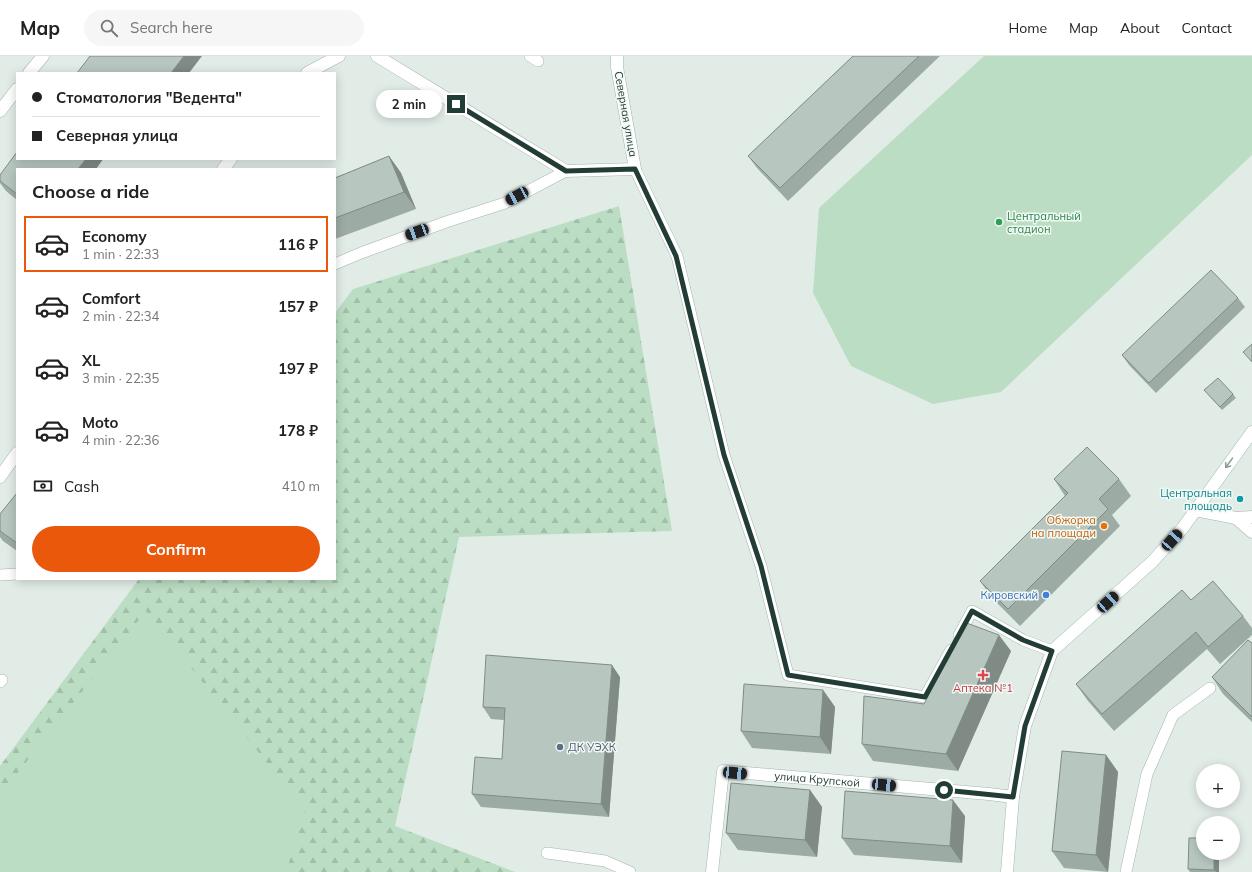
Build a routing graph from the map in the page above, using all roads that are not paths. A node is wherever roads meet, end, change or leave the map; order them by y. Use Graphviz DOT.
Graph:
graph roads {
  1 [pos="43,56"];
  2 [pos="339,56"];
  3 [pos="377,56"];
  4 [pos="617,56"];
  5 [pos="30,72"];
  6 [pos="309,72"];
  7 [pos="16,90"];
  8 [pos="0,111"];
  9 [pos="230,160"];
  10 [pos="224,168"];
  11 [pos="635,169"];
  12 [pos="566,171"];
  13 [pos="336,264"];
  14 [pos="1252,432"];
  15 [pos="16,454"];
  16 [pos="0,477"];
  17 [pos="1195,510"];
  18 [pos="1252,517"];
  19 [pos="1236,518"];
  20 [pos="1252,532"];
  21 [pos="16,574"];
  22 [pos="0,575"];
  23 [pos="1052,651"];
  24 [pos="1210,688"];
  25 [pos="1013,797"];
  26 [pos="547,853"];
  27 [pos="630,872"];
  28 [pos="712,872"];
  29 [pos="1007,872"];
  30 [pos="1126,872"];
  1 -- 5 [label="street"];
  2 -- 6 [label="street"];
  3 -- 12 [label="street"];
  4 -- 11 [label="street, Северная улица"];
  7 -- 8 [label="street"];
  9 -- 10 [label="street"];
  11 -- 12 [label="street, Северная улица"];
  11 -- 23 [label="lane"];
  12 -- 13 [label="lane"];
  14 -- 17 [label="street, one-way"];
  15 -- 16 [label="street"];
  17 -- 19 [label="street"];
  17 -- 23 [label="street"];
  18 -- 19 [label="street"];
  19 -- 20 [label="street"];
  21 -- 22 [label="lane"];
  23 -- 25 [label="street"];
  24 -- 30 [label="lane"];
  25 -- 28 [label="street, улица Крупской"];
  25 -- 29 [label="street"];
  26 -- 27 [label="lane"];
}
